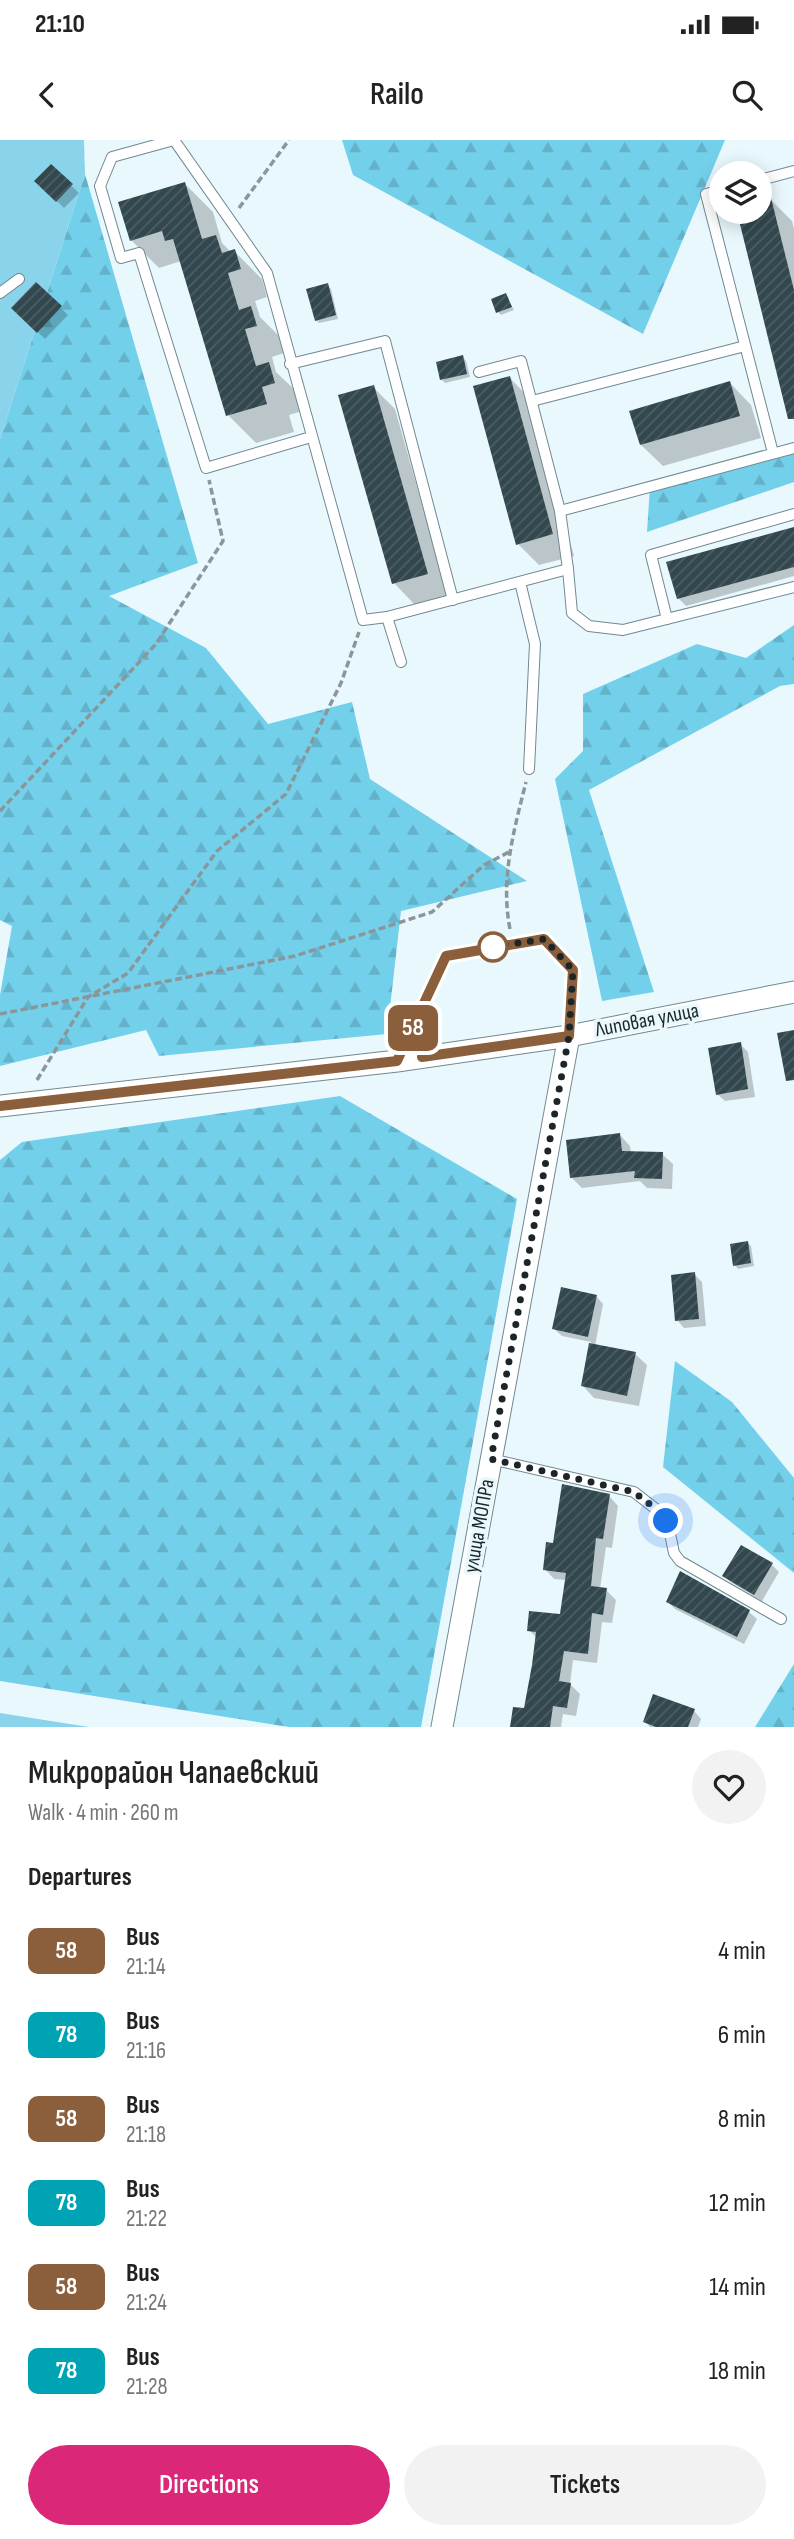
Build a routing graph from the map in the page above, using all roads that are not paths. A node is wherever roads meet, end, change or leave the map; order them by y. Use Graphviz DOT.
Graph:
graph roads {
  1 [pos="794,171"];
  2 [pos="772,177"];
  3 [pos="714,224"];
  4 [pos="19,279"];
  5 [pos="0,293"];
  6 [pos="745,346"];
  7 [pos="290,364"];
  8 [pos="479,372"];
  9 [pos="532,401"];
  10 [pos="311,436"];
  11 [pos="794,448"];
  12 [pos="772,453"];
  13 [pos="560,512"];
  14 [pos="794,513"];
  15 [pos="568,569"];
  16 [pos="520,582"];
  17 [pos="794,587"];
  18 [pos="453,600"];
  19 [pos="387,617"];
  20 [pos="667,619"];
  21 [pos="401,662"];
  22 [pos="529,769"];
  23 [pos="794,992"];
  24 [pos="569,1036"];
  25 [pos="397,1061"];
  26 [pos="0,1106"];
  27 [pos="491,1459"];
  28 [pos="781,1619"];
  29 [pos="442,1727"];
  1 -- 2 [label="lane"];
  3 -- 6 [label="lane"];
  4 -- 5 [label="lane"];
  6 -- 9 [label="lane"];
  6 -- 12 [label="lane"];
  7 -- 10 [label="lane"];
  7 -- 10 [label="lane"];
  7 -- 18 [label="lane"];
  8 -- 9 [label="lane"];
  9 -- 13 [label="lane"];
  10 -- 19 [label="lane"];
  11 -- 12 [label="lane"];
  12 -- 13 [label="lane"];
  13 -- 15 [label="lane"];
  14 -- 20 [label="lane"];
  15 -- 16 [label="lane"];
  15 -- 20 [label="lane"];
  16 -- 18 [label="lane"];
  16 -- 22 [label="lane"];
  17 -- 20 [label="lane"];
  18 -- 19 [label="lane"];
  19 -- 21 [label="lane"];
  23 -- 24 [label="street, Липовая улица"];
  24 -- 25 [label="street, Липовая улица"];
  24 -- 25 [label="lane"];
  24 -- 27 [label="street, улица МОПРа"];
  25 -- 26 [label="street, Липовая улица"];
  27 -- 28 [label="lane"];
  27 -- 29 [label="street, улица МОПРа"];
}
